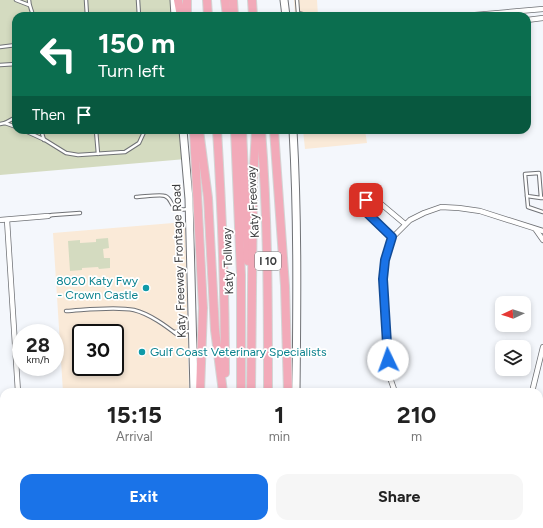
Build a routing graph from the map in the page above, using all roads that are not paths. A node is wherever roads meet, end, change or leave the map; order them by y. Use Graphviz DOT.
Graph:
graph roads {
  1 [pos="16,0"];
  2 [pos="29,0"];
  3 [pos="86,0"];
  4 [pos="138,0"];
  5 [pos="174,0"];
  6 [pos="178,0"];
  7 [pos="187,0"];
  8 [pos="207,0"];
  9 [pos="233,0"];
  10 [pos="252,0"];
  11 [pos="284,0"];
  12 [pos="298,0"];
  13 [pos="226,2"];
  14 [pos="29,5"];
  15 [pos="543,9"];
  16 [pos="530,10"];
  17 [pos="32,12"];
  18 [pos="87,12"];
  19 [pos="139,12"];
  20 [pos="175,12"];
  21 [pos="180,12"];
  22 [pos="188,12"];
  23 [pos="208,12"];
  24 [pos="227,12"];
  25 [pos="234,12"];
  26 [pos="253,12"];
  27 [pos="286,12"];
  28 [pos="298,12"];
  29 [pos="510,12"];
  30 [pos="543,18"];
  31 [pos="531,19"];
  32 [pos="12,46"];
  33 [pos="0,47"];
  34 [pos="12,64"];
  35 [pos="0,65"];
  36 [pos="12,119"];
  37 [pos="5,123"];
  38 [pos="0,124"];
  39 [pos="12,126"];
  40 [pos="32,134"];
  41 [pos="43,134"];
  42 [pos="96,134"];
  43 [pos="143,134"];
  44 [pos="183,134"];
  45 [pos="194,134"];
  46 [pos="200,134"];
  47 [pos="217,134"];
  48 [pos="234,134"];
  49 [pos="242,134"];
  50 [pos="256,134"];
  51 [pos="261,134"];
  52 [pos="274,134"];
  53 [pos="293,134"];
  54 [pos="45,140"];
  55 [pos="98,154"];
  56 [pos="527,196"];
  57 [pos="136,197"];
  58 [pos="542,198"];
  59 [pos="189,209"];
  60 [pos="543,212"];
  61 [pos="80,213"];
  62 [pos="48,216"];
  63 [pos="0,220"];
  64 [pos="7,220"];
  65 [pos="405,224"];
  66 [pos="536,230"];
  67 [pos="543,231"];
  68 [pos="392,237"];
  69 [pos="543,240"];
  70 [pos="66,311"];
  71 [pos="193,331"];
  72 [pos="174,332"];
  73 [pos="179,336"];
  74 [pos="543,346"];
  75 [pos="252,362"];
  76 [pos="18,388"];
  77 [pos="194,388"];
  78 [pos="200,388"];
  79 [pos="223,388"];
  80 [pos="224,388"];
  81 [pos="241,388"];
  82 [pos="252,388"];
  83 [pos="268,388"];
  84 [pos="288,388"];
  85 [pos="296,388"];
  86 [pos="394,388"];
  87 [pos="533,388"];
  1 -- 14 [label="lane"];
  2 -- 14 [label="lane"];
  3 -- 18 [label="lane"];
  4 -- 19 [label="lane"];
  5 -- 20 [label="main road"];
  6 -- 21 [label="highway"];
  7 -- 22 [label="highway"];
  8 -- 23 [label="highway"];
  9 -- 25 [label="highway"];
  10 -- 26 [label="highway"];
  11 -- 27 [label="main road"];
  12 -- 28 [label="lane"];
  13 -- 24 [label="highway"];
  14 -- 17 [label="lane"];
  15 -- 16 [label="street"];
  16 -- 29 [label="street"];
  30 -- 31 [label="street"];
  32 -- 33 [label="lane"];
  34 -- 35 [label="lane"];
  36 -- 37 [label="lane"];
  37 -- 38 [label="lane"];
  37 -- 39 [label="lane"];
  40 -- 54 [label="lane"];
  41 -- 54 [label="lane"];
  42 -- 55 [label="lane"];
  43 -- 55 [label="lane"];
  44 -- 59 [label="main road, Katy Freeway Frontage Road"];
  45 -- 78 [label="highway"];
  46 -- 79 [label="highway"];
  47 -- 80 [label="highway"];
  48 -- 81 [label="highway, Katy Tollway"];
  49 -- 75 [label="highway"];
  50 -- 75 [label="highway"];
  51 -- 83 [label="highway, Katy Freeway / I 10"];
  52 -- 84 [label="highway"];
  53 -- 85 [label="main road"];
  54 -- 55 [label="lane"];
  56 -- 58 [label="lane"];
  56 -- 58 [label="lane"];
  56 -- 60 [label="lane"];
  57 -- 59 [label="lane"];
  59 -- 71 [label="main road, Katy Freeway Frontage Road"];
  61 -- 62 [label="lane"];
  62 -- 64 [label="street"];
  63 -- 64 [label="street"];
  64 -- 76 [label="street"];
  65 -- 66 [label="street"];
  65 -- 68 [label="street"];
  65 -- 68 [label="street"];
  66 -- 67 [label="street"];
  66 -- 69 [label="street"];
  68 -- 86 [label="street"];
  70 -- 72 [label="lane"];
  71 -- 72 [label="lane"];
  71 -- 77 [label="main road, Katy Freeway Frontage Road"];
  72 -- 73 [label="lane"];
  74 -- 87 [label="street"];
  75 -- 82 [label="highway"];
}
